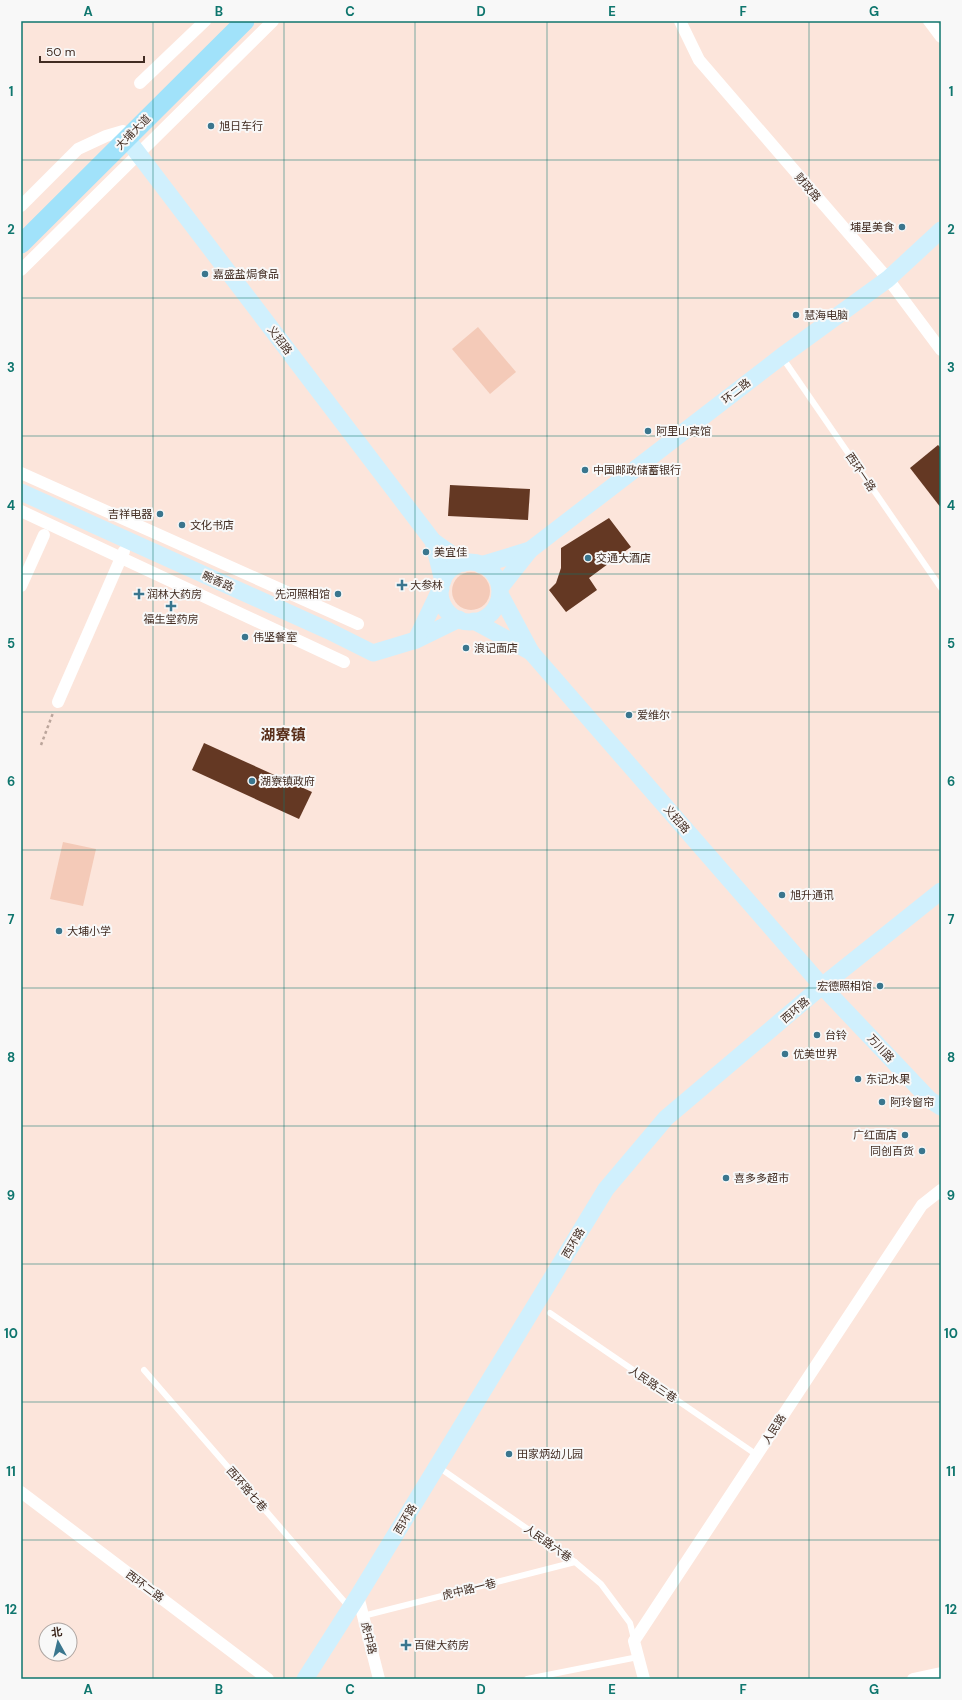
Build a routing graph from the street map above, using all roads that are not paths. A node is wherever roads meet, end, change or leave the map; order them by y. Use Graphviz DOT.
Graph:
graph roads {
  1 [pos="205,21"];
  2 [pos="234,21"];
  3 [pos="245,21"];
  4 [pos="273,21"];
  5 [pos="680,21"];
  6 [pos="929,21"];
  7 [pos="941,37"];
  8 [pos="140,84"];
  9 [pos="125,135"];
  10 [pos="139,154"];
  11 [pos="21,206"];
  12 [pos="941,230"];
  13 [pos="21,233"];
  14 [pos="21,244"];
  15 [pos="21,270"];
  16 [pos="888,279"];
  17 [pos="941,350"];
  18 [pos="782,356"];
  19 [pos="21,473"];
  20 [pos="21,492"];
  21 [pos="21,511"];
  22 [pos="44,535"];
  23 [pos="129,541"];
  24 [pos="433,541"];
  25 [pos="530,550"];
  26 [pos="121,558"];
  27 [pos="464,563"];
  28 [pos="481,565"];
  29 [pos="24,574"];
  30 [pos="442,585"];
  31 [pos="21,586"];
  32 [pos="941,588"];
  33 [pos="500,591"];
  34 [pos="467,620"];
  35 [pos="358,624"];
  36 [pos="416,640"];
  37 [pos="532,652"];
  38 [pos="344,662"];
  39 [pos="58,702"];
  40 [pos="941,891"];
  41 [pos="822,986"];
  42 [pos="941,1107"];
  43 [pos="941,1190"];
  44 [pos="550,1313"];
  45 [pos="144,1370"];
  46 [pos="757,1455"];
  47 [pos="437,1466"];
  48 [pos="21,1492"];
  49 [pos="575,1562"];
  50 [pos="357,1607"];
  51 [pos="634,1641"];
  52 [pos="638,1657"];
  53 [pos="941,1673"];
  54 [pos="268,1679"];
  55 [pos="305,1679"];
  56 [pos="379,1679"];
  57 [pos="527,1679"];
  58 [pos="644,1679"];
  59 [pos="913,1679"];
  1 -- 8 [label="street"];
  2 -- 9 [label="main road, 大埔大道"];
  3 -- 9 [label="main road, 大埔大道"];
  4 -- 10 [label="street"];
  5 -- 16 [label="street, 财政路"];
  6 -- 7 [label="street"];
  9 -- 10 [label="main road, 义招路"];
  9 -- 11 [label="street"];
  9 -- 13 [label="main road, 大埔大道"];
  9 -- 14 [label="main road, 大埔大道"];
  10 -- 15 [label="street"];
  10 -- 24 [label="main road, 义招路"];
  12 -- 16 [label="main road, 环二路"];
  16 -- 17 [label="street, 财政路"];
  16 -- 18 [label="main road, 环二路"];
  18 -- 25 [label="main road, 环二路"];
  18 -- 32 [label="lane, 西环一路"];
  19 -- 35 [label="street"];
  20 -- 23 [label="main road, 畹香路"];
  21 -- 26 [label="street"];
  22 -- 29 [label="street"];
  23 -- 26 [label="street"];
  23 -- 36 [label="main road, 畹香路"];
  24 -- 27 [label="main road"];
  24 -- 30 [label="main road"];
  25 -- 28 [label="main road"];
  25 -- 33 [label="main road"];
  26 -- 38 [label="street"];
  26 -- 39 [label="street"];
  27 -- 28 [label="main road"];
  27 -- 30 [label="main road"];
  28 -- 33 [label="main road"];
  29 -- 31 [label="street"];
  30 -- 34 [label="main road"];
  30 -- 36 [label="main road"];
  33 -- 34 [label="main road"];
  33 -- 37 [label="main road"];
  34 -- 36 [label="main road, 畹香路"];
  34 -- 37 [label="main road"];
  37 -- 41 [label="main road, 义招路"];
  40 -- 41 [label="main road, 西环路"];
  41 -- 42 [label="main road, 万川路"];
  41 -- 47 [label="main road, 西环路"];
  43 -- 46 [label="street, 人民路"];
  44 -- 46 [label="lane, 人民路三巷"];
  45 -- 50 [label="lane, 西环路七巷"];
  46 -- 51 [label="street, 人民路"];
  47 -- 49 [label="lane, 人民路六巷"];
  47 -- 50 [label="main road, 西环路"];
  48 -- 54 [label="street, 西环二路"];
  49 -- 50 [label="lane, 虎中路一巷"];
  49 -- 51 [label="lane, 人民路六巷"];
  50 -- 55 [label="main road, 西环路"];
  50 -- 56 [label="street, 虎中路"];
  51 -- 52 [label="street"];
  52 -- 57 [label="lane"];
  52 -- 58 [label="street"];
  53 -- 59 [label="street"];
}
